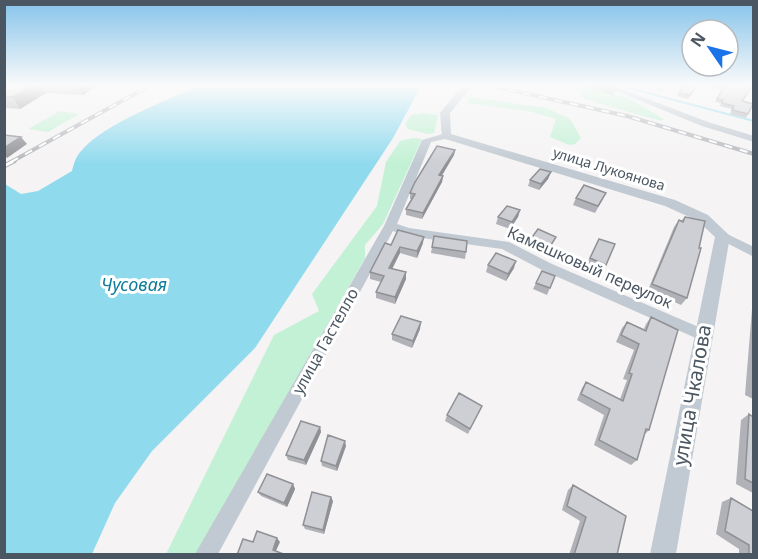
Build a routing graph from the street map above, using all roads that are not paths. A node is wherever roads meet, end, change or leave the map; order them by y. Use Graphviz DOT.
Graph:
graph roads {
  1 [pos="446,112"];
  2 [pos="675,112"];
  3 [pos="446,136"];
  4 [pos="753,139"];
  5 [pos="390,226"];
  6 [pos="723,236"];
  7 [pos="753,253"];
  8 [pos="703,335"];
  9 [pos="206,555"];
  10 [pos="663,555"];
  1 -- 3 [label="street"];
  2 -- 4 [label="street"];
  3 -- 5 [label="street, улица Гастелло"];
  3 -- 6 [label="street, улица Лукоянова"];
  5 -- 8 [label="street, Камешковый переулок"];
  5 -- 9 [label="street, улица Гастелло"];
  6 -- 7 [label="street, улица Лукоянова"];
  6 -- 8 [label="street, улица Чкалова"];
  8 -- 10 [label="street, улица Чкалова"];
}
